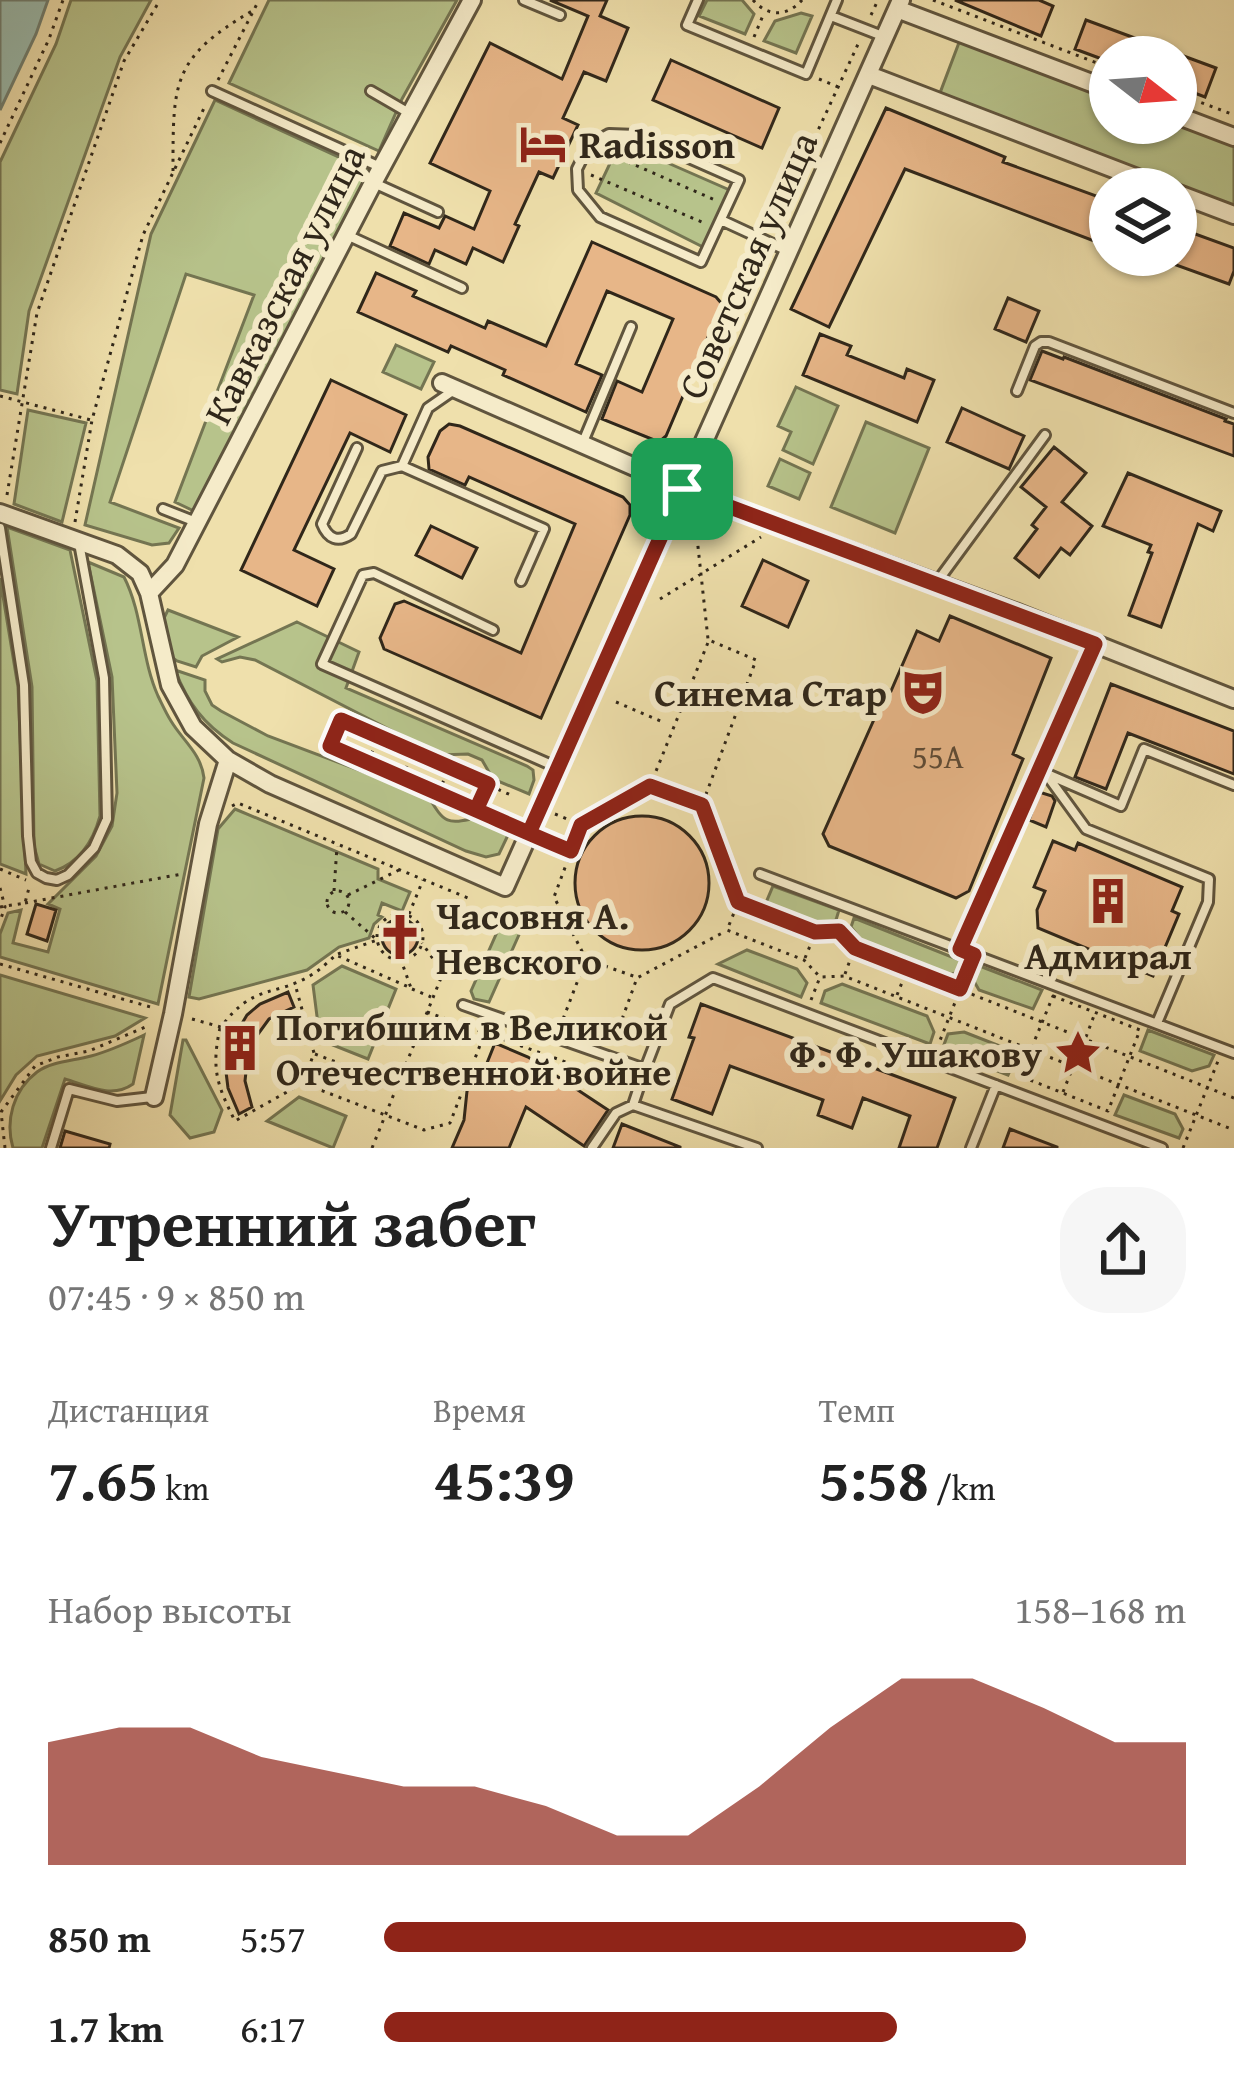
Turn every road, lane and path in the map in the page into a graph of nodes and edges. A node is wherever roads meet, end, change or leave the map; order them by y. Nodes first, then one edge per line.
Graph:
1 (63, 0) edge
2 (160, 0) edge
3 (259, 0) edge
4 (472, 0) edge
5 (524, 0) edge
6 (698, 0) edge
7 (753, 0) edge
8 (802, 0) edge
9 (838, 0) edge
10 (878, 0) edge
11 (933, 0) edge
12 (899, 4) edge
13 (254, 10) junction
14 (765, 11) junction
15 (560, 15) dead end
16 (831, 16) junction
17 (865, 29) junction
18 (885, 37) junction
19 (748, 51) junction
20 (1089, 60) edge
21 (806, 74) junction
22 (869, 74) junction
23 (1089, 81) edge
24 (838, 87) junction
25 (371, 91) dead end
26 (212, 92) junction
27 (1197, 101) edge
28 (410, 113) junction
29 (1234, 115) edge
30 (1197, 123) edge
31 (1234, 137) edge
32 (0, 143) edge
33 (589, 146) junction
34 (1112, 168) edge
35 (577, 170) junction
36 (173, 172) junction
37 (377, 175) junction
38 (1197, 201) edge
39 (728, 206) junction
40 (439, 212) dead end
41 (1234, 215) edge
42 (719, 224) junction
43 (346, 235) junction
44 (766, 242) junction
45 (789, 252) junction
46 (462, 288) dead end
47 (736, 307) dead end
48 (631, 327) dead end
49 (449, 386) joint
50 (1017, 391) dead end
51 (0, 396) edge
52 (22, 402) junction
53 (1234, 412) edge
54 (92, 420) junction
55 (1045, 435) dead end
56 (581, 445) junction
57 (357, 448) dead end
58 (402, 466) junction
59 (682, 489) junction
60 (163, 509) dead end
61 (1, 519) edge
62 (695, 519) dead end
63 (198, 522) junction
64 (761, 537) dead end
65 (79, 541) junction
66 (700, 575) junction
67 (521, 581) dead end
68 (937, 584) junction
69 (148, 593) junction
70 (660, 599) dead end
71 (493, 630) dead end
72 (709, 640) junction
73 (1095, 644) junction
74 (1234, 699) edge
75 (616, 702) dead end
76 (665, 723) dead end
77 (379, 736) junction
78 (413, 752) junction
79 (1046, 753) junction
80 (228, 760) junction
81 (368, 762) junction
82 (449, 767) junction
83 (558, 768) junction
84 (1046, 774) junction
85 (402, 777) junction
86 (488, 784) junction
87 (1234, 785) edge
88 (650, 786) junction
89 (438, 793) junction
90 (513, 796) dead end
91 (702, 805) junction
92 (476, 810) junction
93 (218, 812) dead end
94 (554, 814) dead end
95 (581, 825) junction
96 (529, 833) junction
97 (338, 844) junction
98 (571, 851) junction
99 (399, 870) junction
100 (190, 872) dead end
101 (760, 874) dead end
102 (423, 880) junction
103 (30, 882) dead end
104 (0, 887) edge
105 (334, 892) junction
106 (347, 896) junction
107 (468, 898) dead end
108 (738, 902) junction
109 (25, 903) junction
110 (3, 907) edge
111 (344, 911) junction
112 (408, 915) junction
113 (0, 921) edge
114 (728, 931) junction
115 (815, 932) junction
116 (377, 940) junction
117 (422, 943) junction
118 (855, 948) junction
119 (960, 949) junction
120 (336, 955) junction
121 (974, 955) junction
122 (586, 958) junction
123 (401, 960) junction
124 (804, 960) junction
125 (0, 964) edge
126 (908, 969) junction
127 (844, 976) junction
128 (820, 977) junction
129 (638, 978) junction
130 (295, 982) junction
131 (411, 988) junction
132 (960, 989) junction
133 (897, 997) junction
134 (433, 998) junction
135 (463, 1005) dead end
136 (427, 1012) junction
137 (806, 1013) junction
138 (1095, 1013) junction
139 (173, 1014) junction
140 (950, 1018) junction
141 (1042, 1022) junction
142 (1156, 1024) junction
143 (221, 1027) junction
144 (484, 1033) junction
145 (555, 1037) junction
146 (1085, 1039) junction
147 (1223, 1049) junction
148 (1031, 1050) junction
149 (314, 1053) junction
150 (1234, 1053) edge
151 (608, 1056) junction
152 (1129, 1056) junction
153 (932, 1061) junction
154 (1073, 1066) junction
155 (645, 1069) junction
156 (303, 1083) junction
157 (1118, 1084) junction
158 (996, 1085) junction
159 (397, 1086) junction
160 (1208, 1088) junction
161 (1063, 1094) junction
162 (154, 1097) joint
163 (1234, 1098) edge
164 (633, 1105) junction
165 (0, 1112) edge
166 (386, 1115) junction
167 (1196, 1115) junction
168 (1234, 1130) edge
169 (5, 1148) edge
170 (51, 1148) edge
171 (372, 1148) edge
172 (592, 1148) edge
173 (757, 1148) edge
174 (971, 1148) edge
175 (1162, 1148) edge
176 (1184, 1148) edge

1 - 32 path
2 - 52 path
3 - 13 path
4 - 28 street, Кавказская улица
5 - 15 lane
6 - 19 lane
7 - 14 path
8 - 14 path
9 - 16 lane
10 - 17 path
11 - 20 path
12 - 18 street, Советская улица
12 - 23 street
13 - 26 path
13 - 36 path
14 - 19 path
16 - 17 lane
16 - 21 lane
17 - 18 lane
17 - 24 path
18 - 22 street, Советская улица
19 - 21 lane
21 - 24 path
22 - 34 street
22 - 45 street, Советская улица
24 - 44 path
25 - 28 lane
26 - 36 path
26 - 37 lane
27 - 29 path
28 - 37 street, Кавказская улица
30 - 31 street
33 - 35 lane
33 - 39 path
33 - 39 lane
35 - 42 path
35 - 42 lane
36 - 54 path
37 - 40 lane
37 - 43 street, Кавказская улица
38 - 41 street
39 - 42 lane
42 - 44 lane
43 - 46 lane
43 - 63 street, Кавказская улица
44 - 45 lane
44 - 47 path
45 - 59 street, Советская улица
48 - 56 lane
49 - 56 street
49 - 58 lane
50 - 53 lane
51 - 52 path
52 - 54 path
52 - 61 path
54 - 65 path
55 - 68 lane
56 - 59 street
57 - 58 lane
58 - 67 lane
59 - 68 street
59 - 83 street, Советская улица
60 - 63 lane
61 - 65 street
61 - 65 lane
62 - 66 path
63 - 69 street, Кавказская улица
64 - 66 path
65 - 69 street
66 - 70 path
66 - 72 path
68 - 73 street
69 - 80 street
71 - 83 lane
72 - 88 path
72 - 91 path
73 - 74 street
73 - 79 lane
75 - 76 path
77 - 78 path
77 - 81 path
77 - 81 path
78 - 82 path
78 - 85 path
79 - 84 lane
79 - 119 lane
80 - 96 street, Советская улица
80 - 139 street
81 - 85 path
82 - 86 path
82 - 89 path
83 - 96 street, Советская улица
84 - 87 lane
84 - 142 lane
85 - 89 path
86 - 90 path
86 - 92 path
88 - 91 path
88 - 95 path
89 - 92 path
91 - 108 path
92 - 96 path
93 - 97 path
94 - 95 path
95 - 98 path
96 - 98 path
97 - 99 path
97 - 105 path
98 - 122 path
99 - 102 path
99 - 106 path
100 - 109 path
101 - 119 lane
102 - 107 path
102 - 112 path
103 - 109 path
104 - 110 path
105 - 106 path
105 - 111 path
106 - 111 path
108 - 114 path
108 - 115 path
109 - 110 path
110 - 113 path
111 - 116 path
112 - 116 path
112 - 117 path
114 - 124 path
114 - 129 path
115 - 118 path
115 - 124 path
116 - 120 path
116 - 123 path
117 - 123 path
117 - 134 path
118 - 126 path
118 - 127 path
119 - 121 lane
120 - 130 path
120 - 131 path
121 - 132 path
121 - 142 lane
122 - 129 path
122 - 145 path
123 - 131 path
124 - 128 path
125 - 139 path
126 - 132 path
126 - 133 path
127 - 128 path
127 - 133 path
128 - 137 path
129 - 151 path
130 - 143 path
130 - 149 path
131 - 134 path
132 - 140 path
132 - 141 path
133 - 140 path
134 - 136 path
135 - 145 lane
136 - 144 path
136 - 159 path
137 - 153 lane
137 - 155 lane
138 - 141 path
138 - 146 path
138 - 152 path
139 - 143 path
139 - 162 street
139 - 165 path
140 - 148 path
140 - 153 path
141 - 146 path
141 - 148 path
142 - 147 lane
143 - 156 path
144 - 151 path
144 - 166 path
145 - 151 lane
146 - 152 path
147 - 150 lane
147 - 160 path
148 - 154 path
148 - 161 path
149 - 156 path
149 - 159 path
151 - 155 lane
152 - 157 path
152 - 160 path
153 - 158 lane
154 - 157 path
154 - 161 path
155 - 164 lane
156 - 166 path
157 - 161 path
157 - 167 path
158 - 174 lane
158 - 175 lane
159 - 166 path
160 - 163 path
160 - 167 path
162 - 170 lane
164 - 172 lane
164 - 173 lane
165 - 169 path
166 - 171 path
167 - 168 path
167 - 176 path

